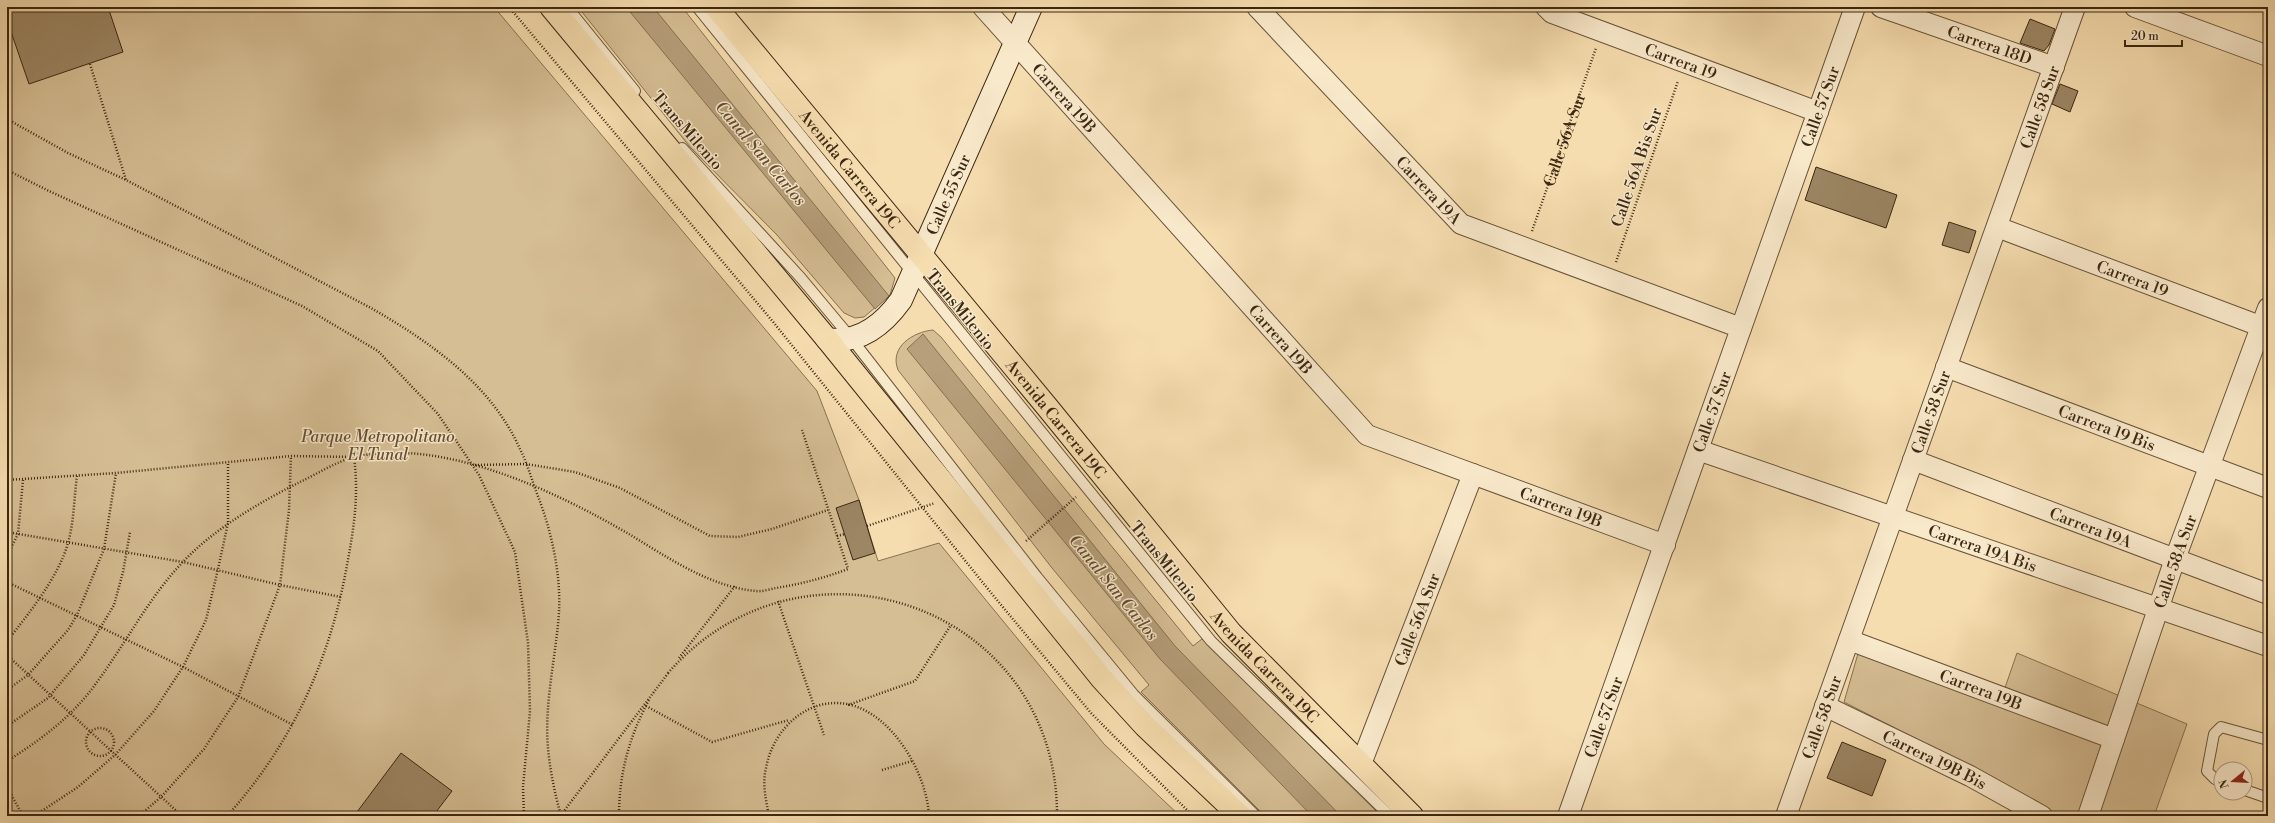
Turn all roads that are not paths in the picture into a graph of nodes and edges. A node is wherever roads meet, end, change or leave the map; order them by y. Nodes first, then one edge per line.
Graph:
1 (551, 7) edge
2 (567, 7) edge
3 (697, 7) edge
4 (716, 7) edge
5 (983, 7) edge
6 (1031, 7) edge
7 (1257, 7) edge
8 (1546, 7) edge
9 (1855, 7) edge
10 (1881, 7) edge
11 (2075, 7) edge
12 (2135, 7) edge
13 (1015, 44) junction
14 (2268, 56) edge
15 (2054, 66) junction
16 (640, 97) dead end
17 (1818, 112) junction
18 (675, 140) dead end
19 (1997, 227) junction
20 (917, 265) junction
21 (2266, 321) edge
22 (1741, 328) junction
23 (851, 338) junction
24 (827, 339) junction
25 (1946, 367) junction
26 (1698, 450) junction
27 (1913, 460) junction
28 (2209, 466) junction
29 (1473, 474) junction
30 (2268, 488) edge
31 (1893, 517) junction
32 (1664, 545) junction
33 (2175, 559) junction
34 (2268, 594) edge
35 (2159, 608) junction
36 (1849, 640) junction
37 (2268, 646) edge
38 (1825, 706) junction
39 (2114, 740) junction
40 (2268, 740) edge
41 (1361, 764) junction
42 (2213, 778) edge
43 (2253, 793) edge
44 (2268, 798) edge
45 (1240, 816) edge
46 (1256, 816) edge
47 (1390, 816) edge
48 (1412, 816) edge
49 (1568, 816) edge
50 (1786, 816) edge
51 (2042, 816) edge
52 (2088, 816) edge

1 - 24 main road
2 - 16 lane, TransMilenio
3 - 20 lane, TransMilenio
4 - 20 main road, Avenida Carrera 19C
5 - 13 street, Carrera 19B
6 - 13 street, Calle 55 Sur
7 - 22 street, Carrera 19A
8 - 17 street, Carrera 19
9 - 17 street, Calle 57 Sur
10 - 15 street, Carrera 18D
11 - 15 street, Calle 58 Sur
12 - 14 street
13 - 20 street, Calle 55 Sur
13 - 29 street, Carrera 19B
15 - 19 street, Calle 58 Sur
17 - 22 street, Calle 57 Sur
18 - 23 lane, TransMilenio
19 - 21 street, Carrera 19
19 - 25 street, Calle 58 Sur
20 - 23 street, Calle 55 Sur
20 - 41 main road, Avenida Carrera 19C
20 - 47 lane, TransMilenio
21 - 28 street, Calle 58A Sur
22 - 26 street, Calle 57 Sur
23 - 24 street, Calle 55 Sur
23 - 46 lane, TransMilenio
24 - 45 main road
25 - 27 street, Calle 58 Sur
25 - 28 street, Carrera 19 Bis
26 - 31 street, Carrera 19A Bis
26 - 32 street, Calle 57 Sur
27 - 31 street, Calle 58 Sur
27 - 33 street, Carrera 19A
28 - 30 street, Carrera 19 Bis
28 - 33 street, Calle 58A Sur
29 - 32 street, Carrera 19B
29 - 41 street, Calle 56A Sur
31 - 35 street, Carrera 19A Bis
31 - 36 street, Calle 58 Sur
32 - 49 street, Calle 57 Sur
33 - 34 street, Carrera 19A
33 - 35 street, Calle 58A Sur
35 - 37 street, Carrera 19A Bis
35 - 39 street, Calle 58A Sur
36 - 38 street, Calle 58 Sur
36 - 39 street, Carrera 19B
38 - 50 street, Calle 58 Sur
38 - 51 street, Carrera 19B Bis
39 - 52 street, Calle 58A Sur
40 - 42 lane
41 - 48 main road, Avenida Carrera 19C
43 - 44 lane

